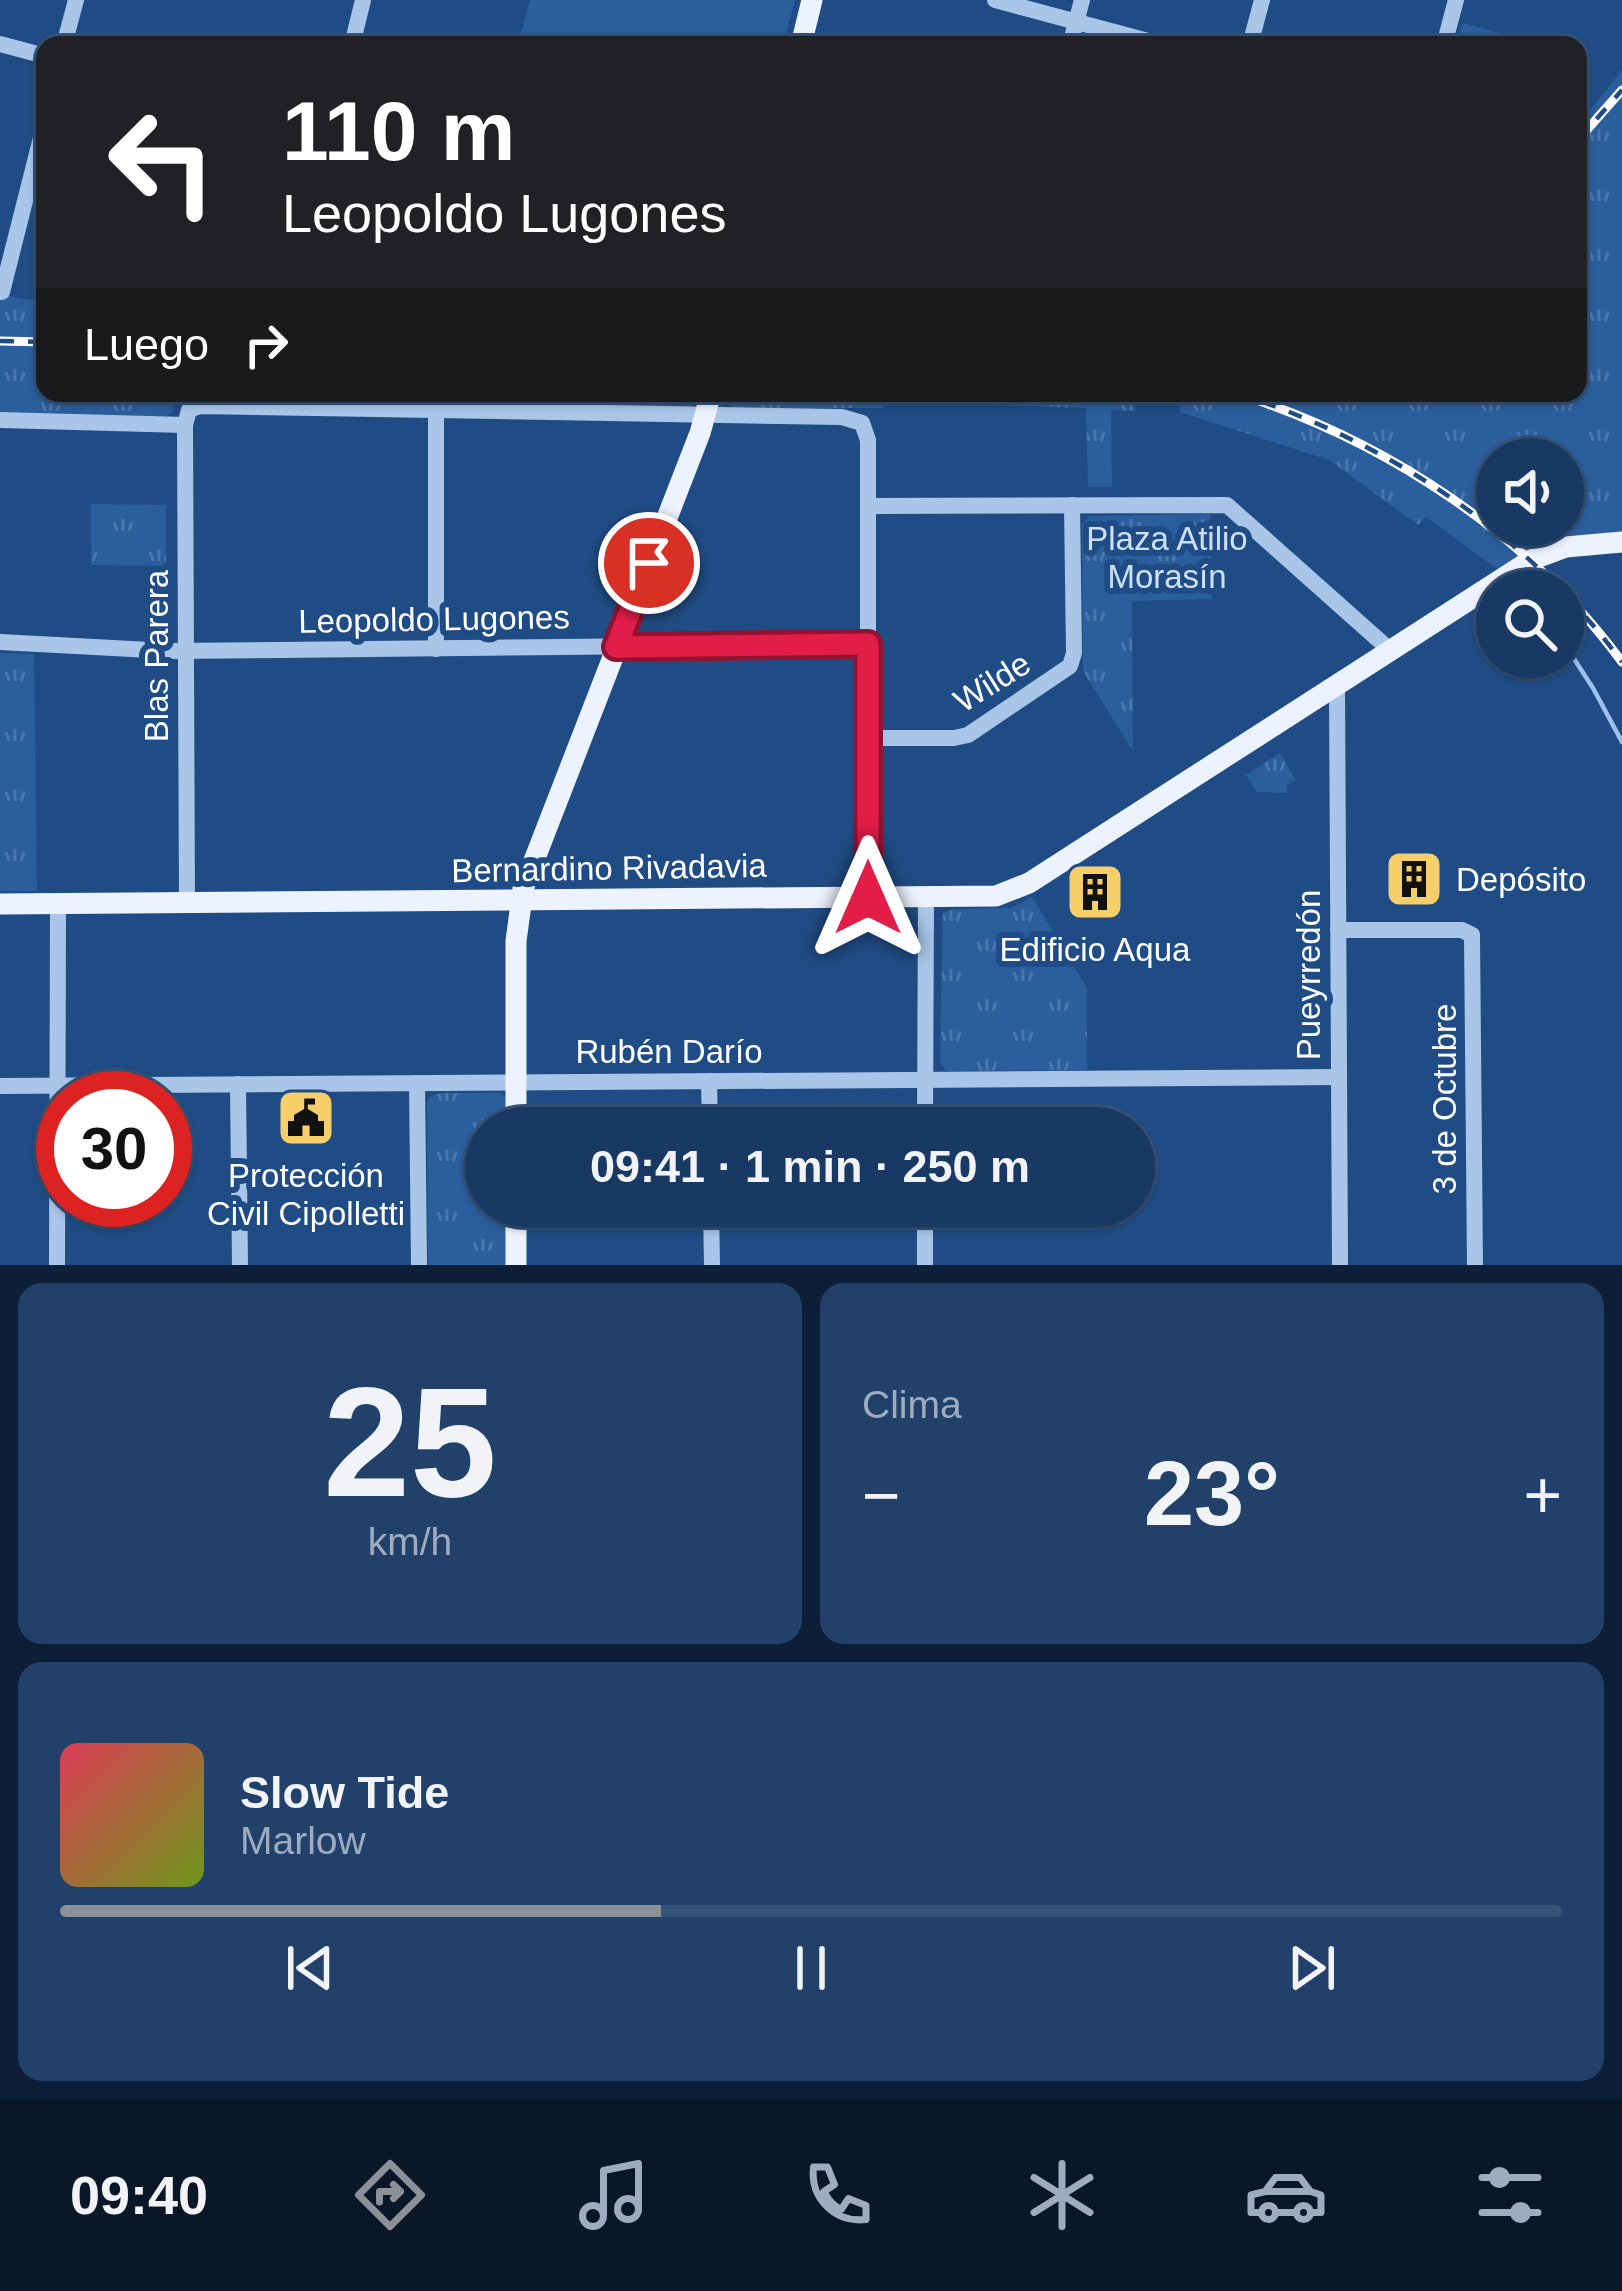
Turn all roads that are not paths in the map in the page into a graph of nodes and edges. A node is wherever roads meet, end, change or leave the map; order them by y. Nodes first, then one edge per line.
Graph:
1 (76, 0) edge
2 (363, 0) edge
3 (812, 0) edge
4 (994, 0) edge
5 (1082, 0) edge
6 (1262, 0) edge
7 (1456, 0) edge
8 (1076, 22) junction
9 (66, 36) edge
10 (354, 36) edge
11 (803, 36) edge
12 (1072, 36) edge
13 (1129, 36) edge
14 (1252, 36) edge
15 (1446, 36) edge
16 (0, 44) edge
17 (36, 54) edge
18 (36, 158) edge
19 (2, 292) edge
20 (709, 404) edge
21 (436, 410) junction
22 (187, 417) junction
23 (0, 420) edge
24 (1072, 505) junction
25 (868, 506) junction
26 (1622, 542) edge
27 (0, 642) edge
28 (868, 644) junction
29 (616, 647) junction
30 (436, 649) junction
31 (186, 651) junction
32 (1391, 651) junction
33 (1337, 686) junction
34 (868, 737) junction
35 (868, 898) junction
36 (926, 898) junction
37 (520, 902) junction
38 (187, 903) junction
39 (0, 904) edge
40 (58, 904) junction
41 (1338, 930) junction
42 (58, 1071) edge
43 (1339, 1077) junction
44 (925, 1080) junction
45 (709, 1081) junction
46 (516, 1082) junction
47 (417, 1083) junction
48 (238, 1084) junction
49 (192, 1085) edge
50 (0, 1086) edge
51 (36, 1086) edge
52 (516, 1107) edge
53 (710, 1107) edge
54 (925, 1107) edge
55 (57, 1227) edge
56 (516, 1227) edge
57 (711, 1227) edge
58 (925, 1227) edge
59 (57, 1265) edge
60 (240, 1265) edge
61 (419, 1265) edge
62 (516, 1265) edge
63 (712, 1265) edge
64 (925, 1265) edge
65 (1340, 1265) edge
66 (1475, 1265) edge

1 - 9 street
2 - 10 street
3 - 11 main road
4 - 8 street
5 - 8 street
6 - 14 street
7 - 15 street
8 - 12 street
8 - 13 street
16 - 17 street
18 - 19 street
20 - 21 street
20 - 25 street
20 - 29 main road
21 - 22 street
21 - 30 street
22 - 23 street
22 - 31 street, Blas Parera
24 - 25 street
24 - 32 street
24 - 34 street, Wilde
25 - 28 street
26 - 32 main road, Bernardino Rivadavia
27 - 31 street, Leopoldo Lugones
28 - 29 street, Leopoldo Lugones
28 - 34 street
29 - 30 street, Leopoldo Lugones
29 - 37 main road
30 - 31 street, Leopoldo Lugones
31 - 38 street, Blas Parera
32 - 33 main road, Bernardino Rivadavia
33 - 36 main road, Bernardino Rivadavia
33 - 41 street, Pueyrredón
34 - 35 street
35 - 36 main road, Bernardino Rivadavia
35 - 37 main road, Bernardino Rivadavia
36 - 44 street
37 - 38 main road, Bernardino Rivadavia
37 - 46 main road
38 - 40 main road, Bernardino Rivadavia
39 - 40 main road, Bernardino Rivadavia
40 - 42 street
41 - 43 street, Pueyrredón
41 - 66 street, 3 de Octubre
43 - 44 street, Rubén Darío
43 - 65 street, Pueyrredón
44 - 45 street, Rubén Darío
44 - 54 street
45 - 46 street, Rubén Darío
45 - 53 street
46 - 47 street, Rubén Darío
46 - 52 main road
47 - 48 street, Rubén Darío
47 - 61 street
48 - 49 street, Rubén Darío
48 - 60 street
50 - 51 street, Rubén Darío
55 - 59 street
56 - 62 main road
57 - 63 street
58 - 64 street

